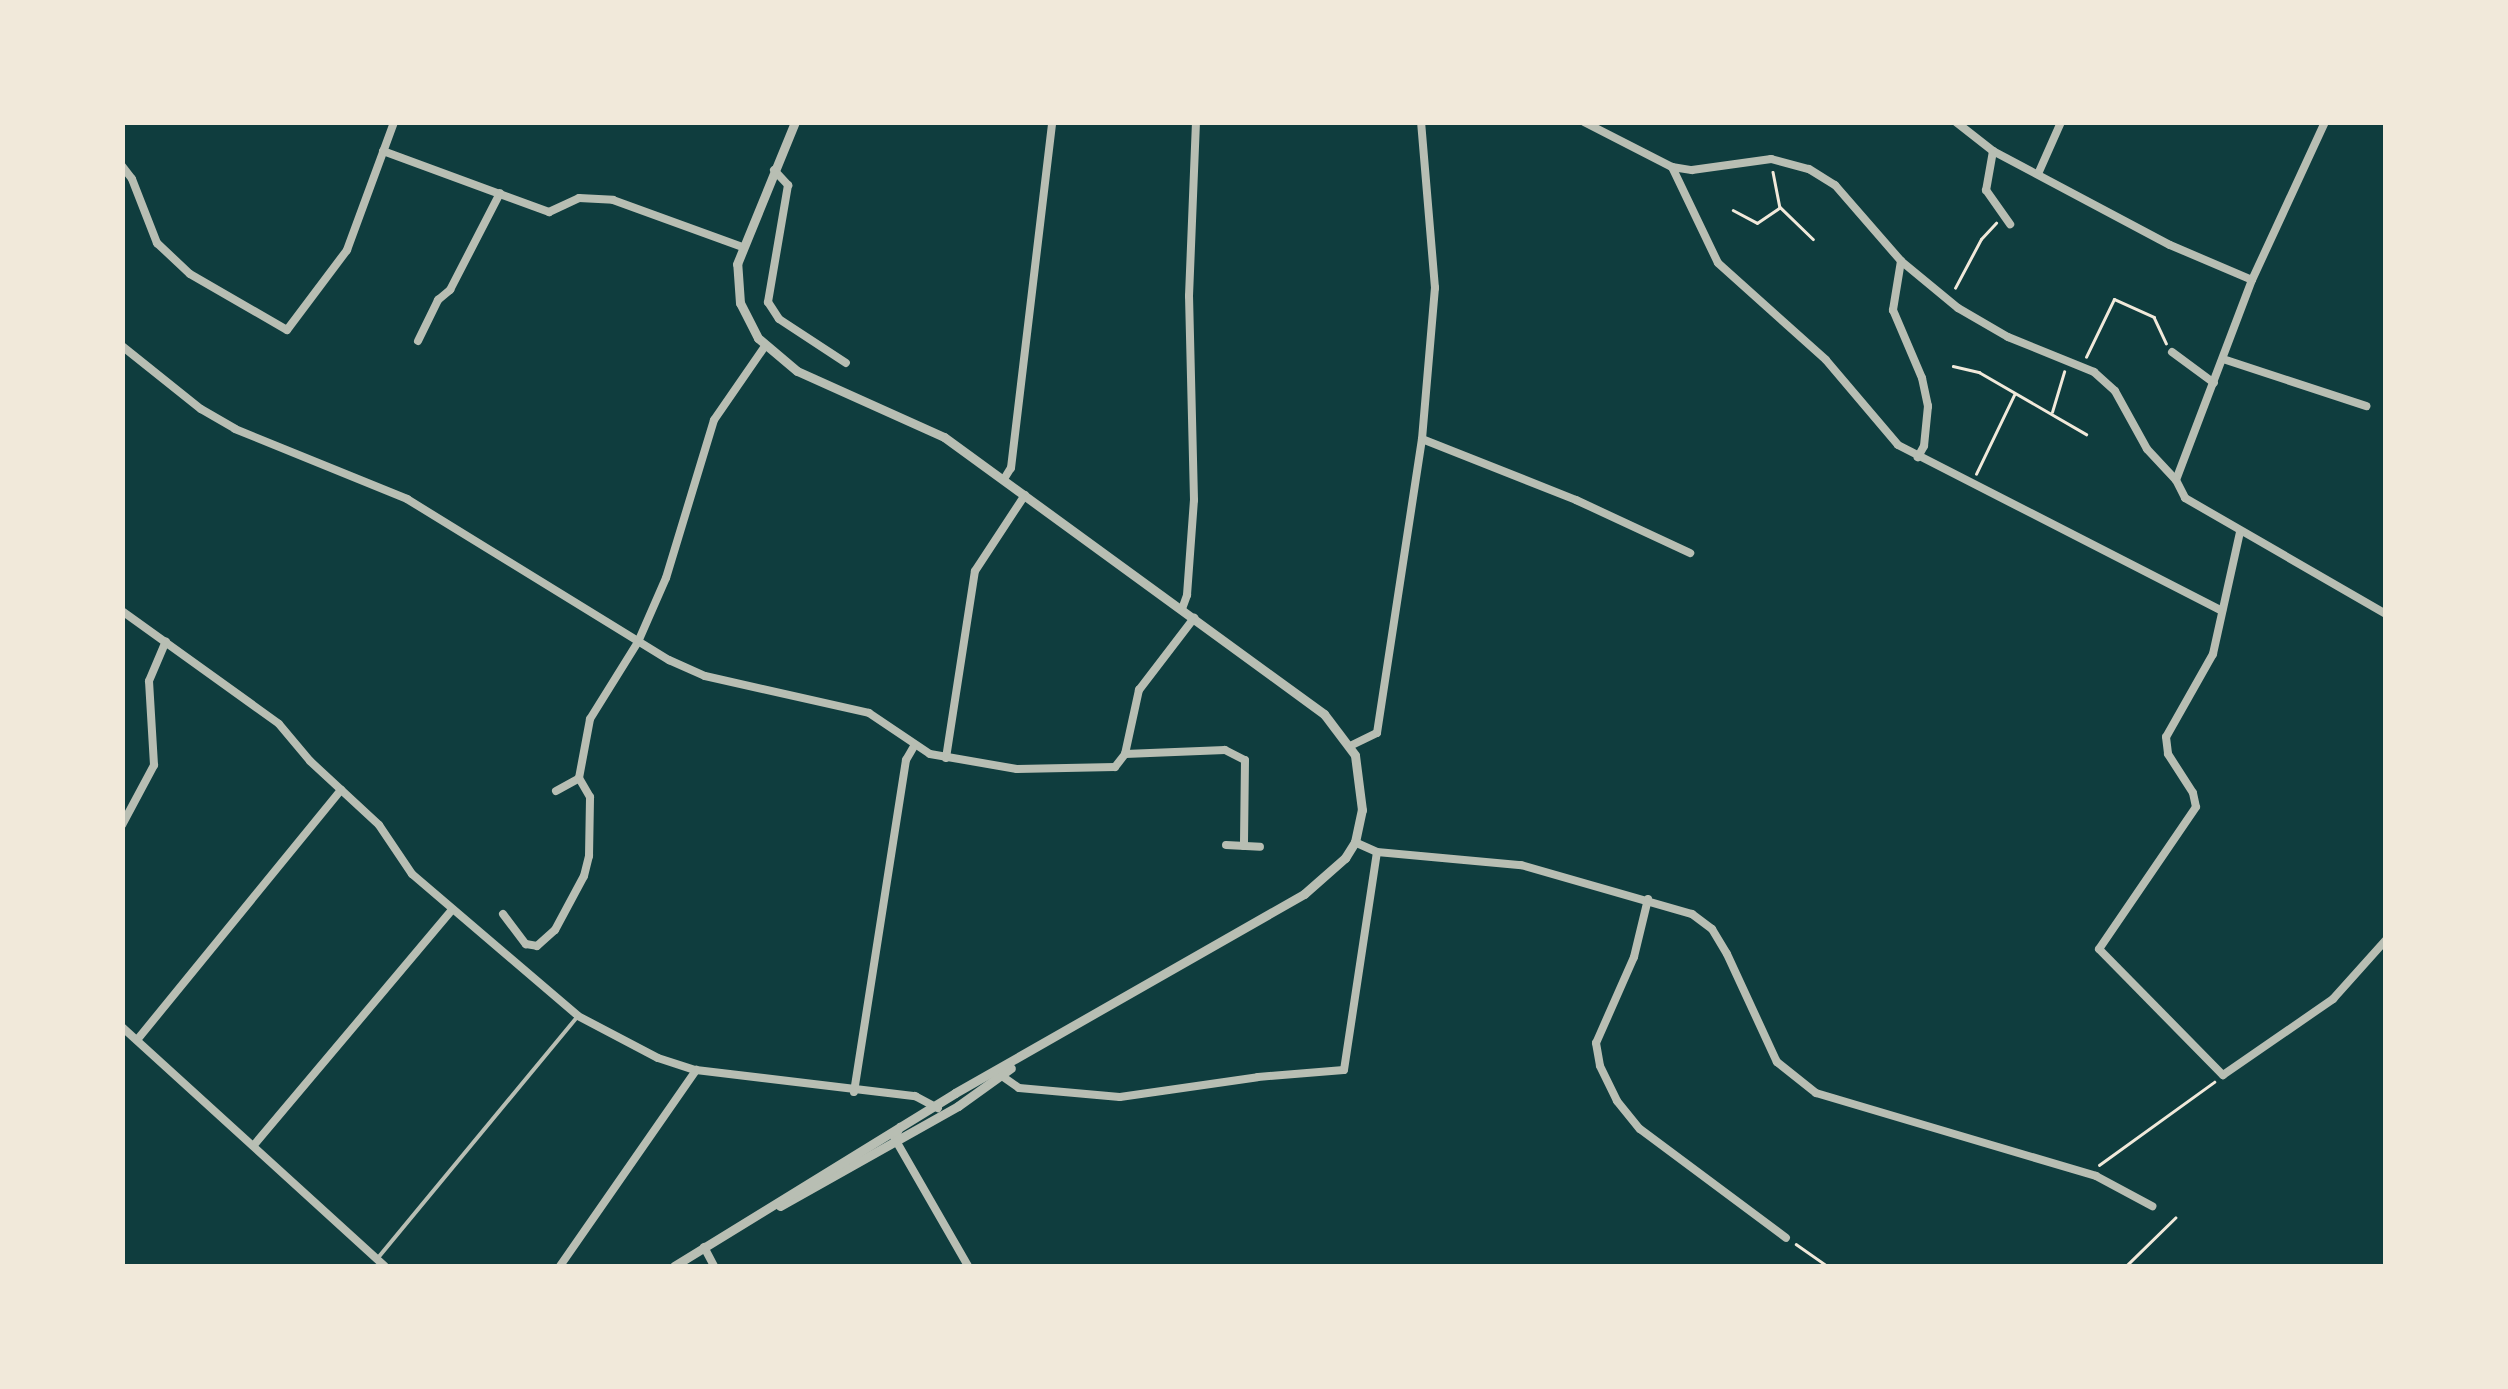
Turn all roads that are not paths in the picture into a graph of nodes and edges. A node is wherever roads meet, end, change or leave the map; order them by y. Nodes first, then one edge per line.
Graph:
1 (394, 122) edge
2 (795, 122) edge
3 (1052, 122) edge
4 (1196, 122) edge
5 (1421, 122) edge
6 (1584, 122) edge
7 (1956, 122) edge
8 (2061, 122) edge
9 (2325, 122) edge
10 (383, 151) junction
11 (1993, 151) junction
12 (122, 166) edge
13 (1672, 167) junction
14 (774, 170) junction
15 (2038, 174) junction
16 (500, 194) junction
17 (2010, 224) dead end
18 (742, 247) junction
19 (1901, 261) junction
20 (2252, 280) junction
21 (418, 341) dead end
22 (122, 346) edge
23 (765, 346) junction
24 (2172, 352) road end
25 (2223, 359) junction
26 (846, 364) dead end
27 (2214, 383) junction
28 (2366, 406) dead end
29 (1422, 439) junction
30 (1918, 457) junction
31 (1004, 479) junction
32 (2176, 480) junction
33 (1025, 495) junction
34 (2240, 532) junction
35 (1690, 553) dead end
36 (1182, 609) junction
37 (2222, 611) junction
38 (122, 612) edge
39 (2386, 614) edge
40 (1194, 618) junction
41 (166, 641) junction
42 (638, 642) junction
43 (914, 746) junction
44 (1350, 746) junction
45 (1125, 754) junction
46 (946, 758) junction
47 (579, 778) junction
48 (341, 790) junction
49 (556, 791) dead end
50 (122, 825) edge
51 (1355, 842) junction
52 (1226, 844) dead end
53 (1244, 846) junction
54 (1260, 847) dead end
55 (1377, 852) junction
56 (1648, 899) junction
57 (452, 910) junction
58 (503, 914) dead end
59 (516, 932) junction
60 (2386, 940) edge
61 (502, 952) junction
62 (578, 1016) junction
63 (122, 1026) edge
64 (137, 1040) junction
65 (696, 1070) junction
66 (998, 1073) junction
67 (854, 1092) junction
68 (935, 1105) junction
69 (944, 1115) junction
70 (902, 1125) junction
71 (897, 1142) junction
72 (254, 1146) junction
73 (2152, 1206) dead end
74 (742, 1224) junction
75 (1786, 1238) road end
76 (704, 1247) junction
77 (377, 1259) junction
78 (385, 1266) edge
79 (560, 1266) edge
80 (674, 1266) edge
81 (714, 1266) edge
82 (968, 1266) edge

1 - 10 street
2 - 14 street
3 - 31 street
4 - 36 street
5 - 29 street
6 - 13 street
7 - 11 street
8 - 15 street
9 - 20 street
10 - 12 street
10 - 16 street
11 - 15 street
11 - 17 street
13 - 19 street
13 - 30 street
14 - 18 street
14 - 26 street
15 - 20 street
16 - 18 street
16 - 21 street
18 - 23 street
19 - 30 street
19 - 32 street
20 - 25 street
22 - 42 street
23 - 31 street
23 - 42 street
24 - 27 street
25 - 27 street
25 - 28 street
27 - 32 street
29 - 35 street
29 - 44 street
30 - 37 street
31 - 33 street
32 - 34 street
33 - 36 street
33 - 46 street
34 - 37 street
34 - 39 street
36 - 40 street
37 - 60 street
38 - 41 street
40 - 44 street
40 - 45 street
41 - 48 street
41 - 50 street
42 - 43 street
42 - 47 street
43 - 46 street
43 - 67 street
44 - 51 street
45 - 46 street
45 - 53 street
47 - 49 street
47 - 59 street
48 - 57 street
48 - 64 street
51 - 55 street
51 - 66 street
52 - 53 street
53 - 54 street
55 - 56 street
55 - 66 street
56 - 73 street
56 - 75 street
57 - 61 street
57 - 72 street
58 - 59 street
59 - 61 street
61 - 62 street
62 - 65 street
62 - 77 lane
63 - 64 street
64 - 72 street
65 - 67 street
65 - 79 street
66 - 68 street
66 - 69 street
67 - 68 street
68 - 69 street
68 - 70 street
69 - 71 street
70 - 71 street
70 - 74 street
71 - 74 street
71 - 82 street
72 - 77 street
74 - 76 street
76 - 80 street
76 - 81 street
77 - 78 street

